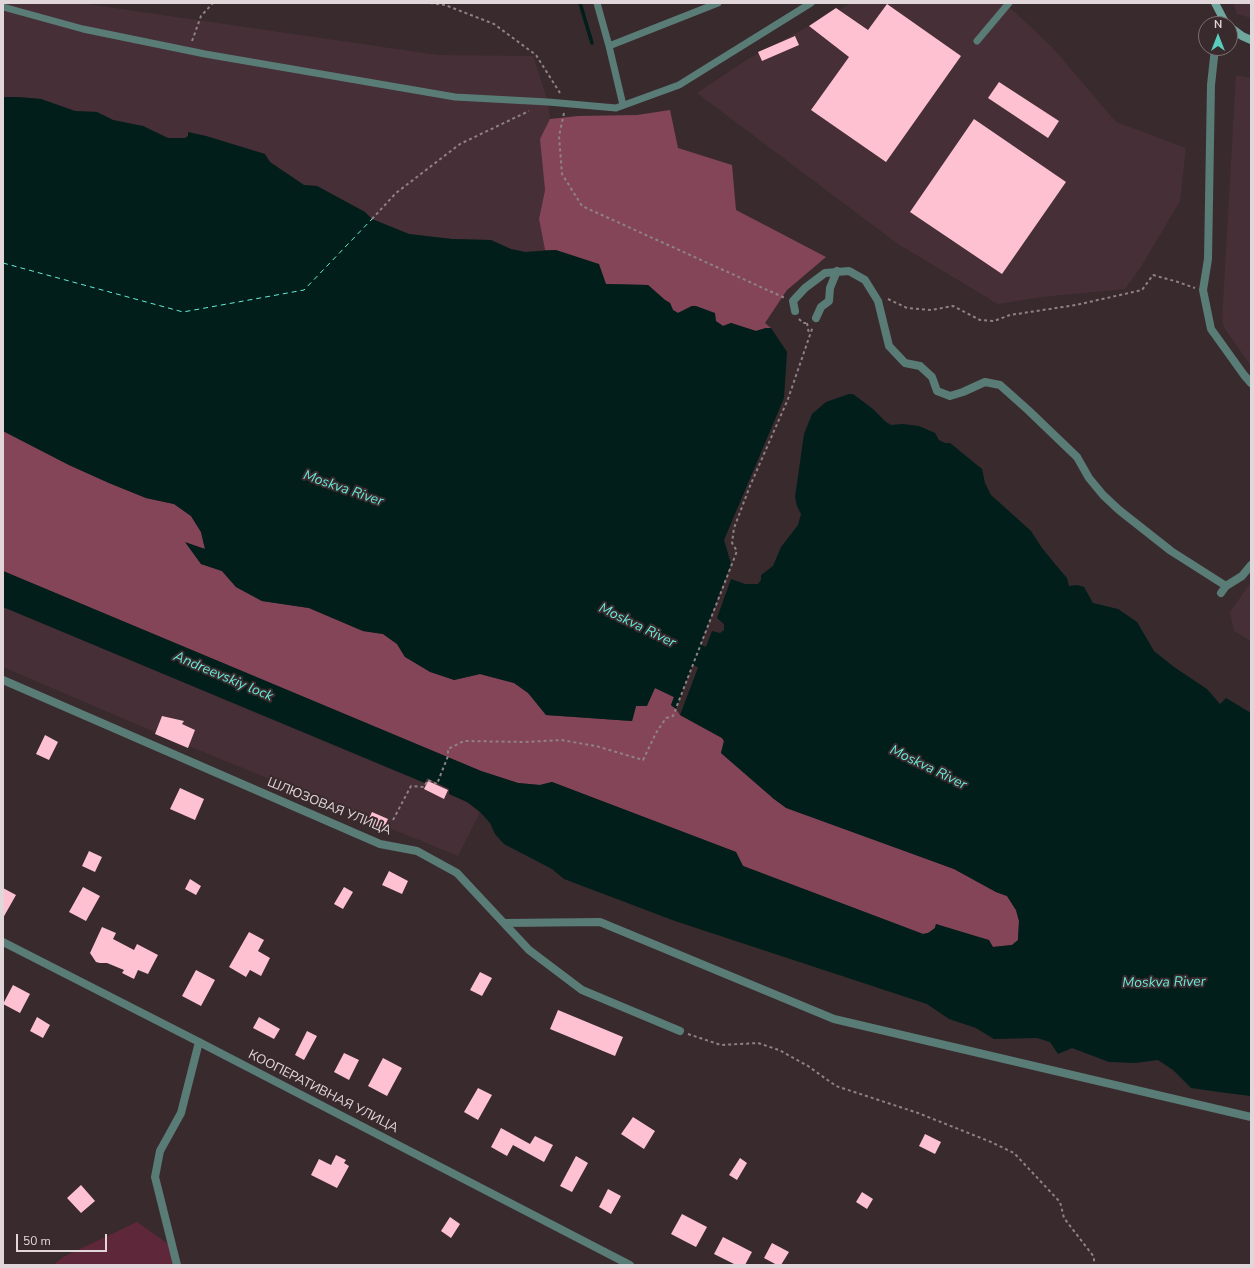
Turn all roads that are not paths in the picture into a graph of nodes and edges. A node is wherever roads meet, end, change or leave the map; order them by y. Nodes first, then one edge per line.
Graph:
1 (597, 3) edge
2 (718, 3) edge
3 (811, 3) edge
4 (1009, 3) edge
5 (1215, 3) edge
6 (3, 7) edge
7 (1222, 16) edge
8 (1238, 33) edge
9 (1251, 40) edge
10 (977, 41) dead end
11 (609, 46) junction
12 (1214, 56) edge
13 (623, 105) junction
14 (837, 271) junction
15 (795, 311) road end
16 (816, 318) road end
17 (1251, 383) edge
18 (1251, 565) edge
19 (4, 681) edge
20 (504, 923) junction
21 (3, 942) edge
22 (680, 1031) road end
23 (199, 1042) junction
24 (1251, 1117) edge
25 (177, 1265) edge
26 (630, 1265) edge

1 - 11 lane
2 - 11 lane
3 - 13 lane
4 - 10 lane
5 - 7 main road
6 - 13 lane
8 - 9 main road
11 - 13 lane
12 - 17 street
14 - 15 street
14 - 16 street
14 - 18 street
19 - 20 street, ШЛЮЗОВАЯ УЛИЦА
20 - 22 street, ШЛЮЗОВАЯ УЛИЦА
20 - 24 street
21 - 23 street, КООПЕРАТИВНАЯ УЛИЦА
23 - 25 street
23 - 26 street, КООПЕРАТИВНАЯ УЛИЦА

